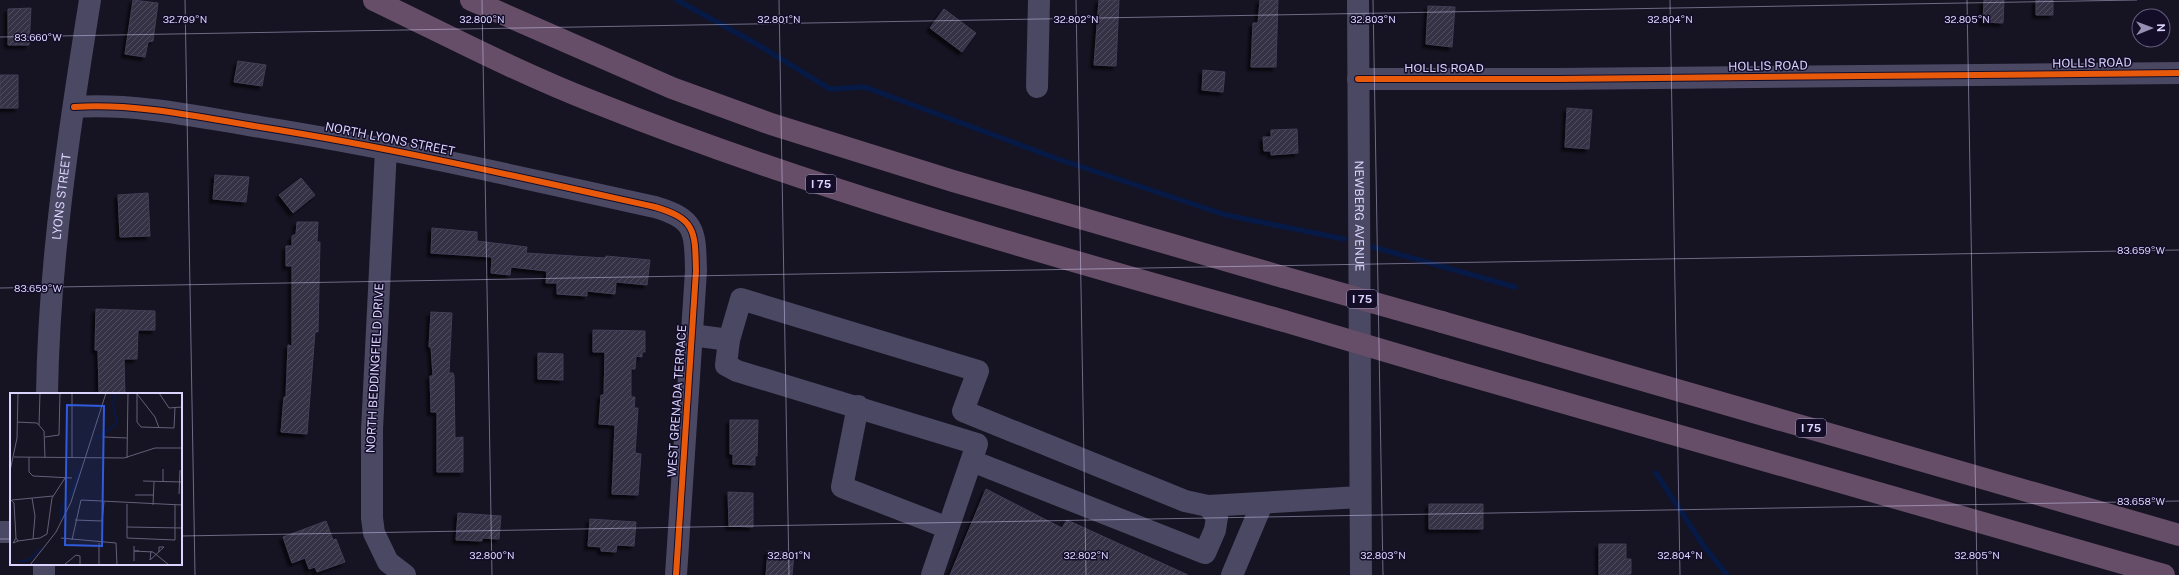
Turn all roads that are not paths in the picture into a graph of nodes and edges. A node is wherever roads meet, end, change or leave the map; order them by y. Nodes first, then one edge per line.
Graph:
1 (90, 0) edge
2 (374, 0) edge
3 (471, 0) edge
4 (1039, 0) edge
5 (1358, 0) edge
6 (2179, 73) edge
7 (1358, 79) junction
8 (1037, 87) dead end
9 (74, 107) junction
10 (386, 149) junction
11 (692, 229) joint
12 (692, 335) junction
13 (729, 340) junction
14 (47, 393) edge
15 (858, 406) junction
16 (986, 422) junction
17 (974, 452) junction
18 (1360, 497) junction
19 (1262, 504) junction
20 (1208, 506) junction
21 (948, 528) junction
22 (2179, 535) edge
23 (405, 575) edge
24 (676, 575) edge
25 (932, 575) edge
26 (1232, 575) edge
27 (1360, 575) edge
28 (2164, 575) edge

1 - 9 street, LYONS STREET
2 - 28 highway, I 75, bridge
3 - 22 highway, I 75, bridge
4 - 8 street
5 - 7 street, NEWBERG AVENUE
6 - 7 street, HOLLIS ROAD
7 - 18 street, NEWBERG AVENUE
9 - 10 street, NORTH LYONS STREET
9 - 14 street, LYONS STREET
10 - 11 street, NORTH LYONS STREET
10 - 23 street, NORTH BEDDINGFIELD DRIVE
11 - 12 street, WEST GRENADA TERRACE
12 - 13 street
12 - 24 street, WEST GRENADA TERRACE
13 - 15 street
13 - 16 street
15 - 17 street
15 - 21 street
16 - 17 street
16 - 20 street
17 - 20 street
17 - 21 street
18 - 19 street
18 - 27 street, NEWBERG AVENUE
19 - 20 street
19 - 26 street
21 - 25 street

